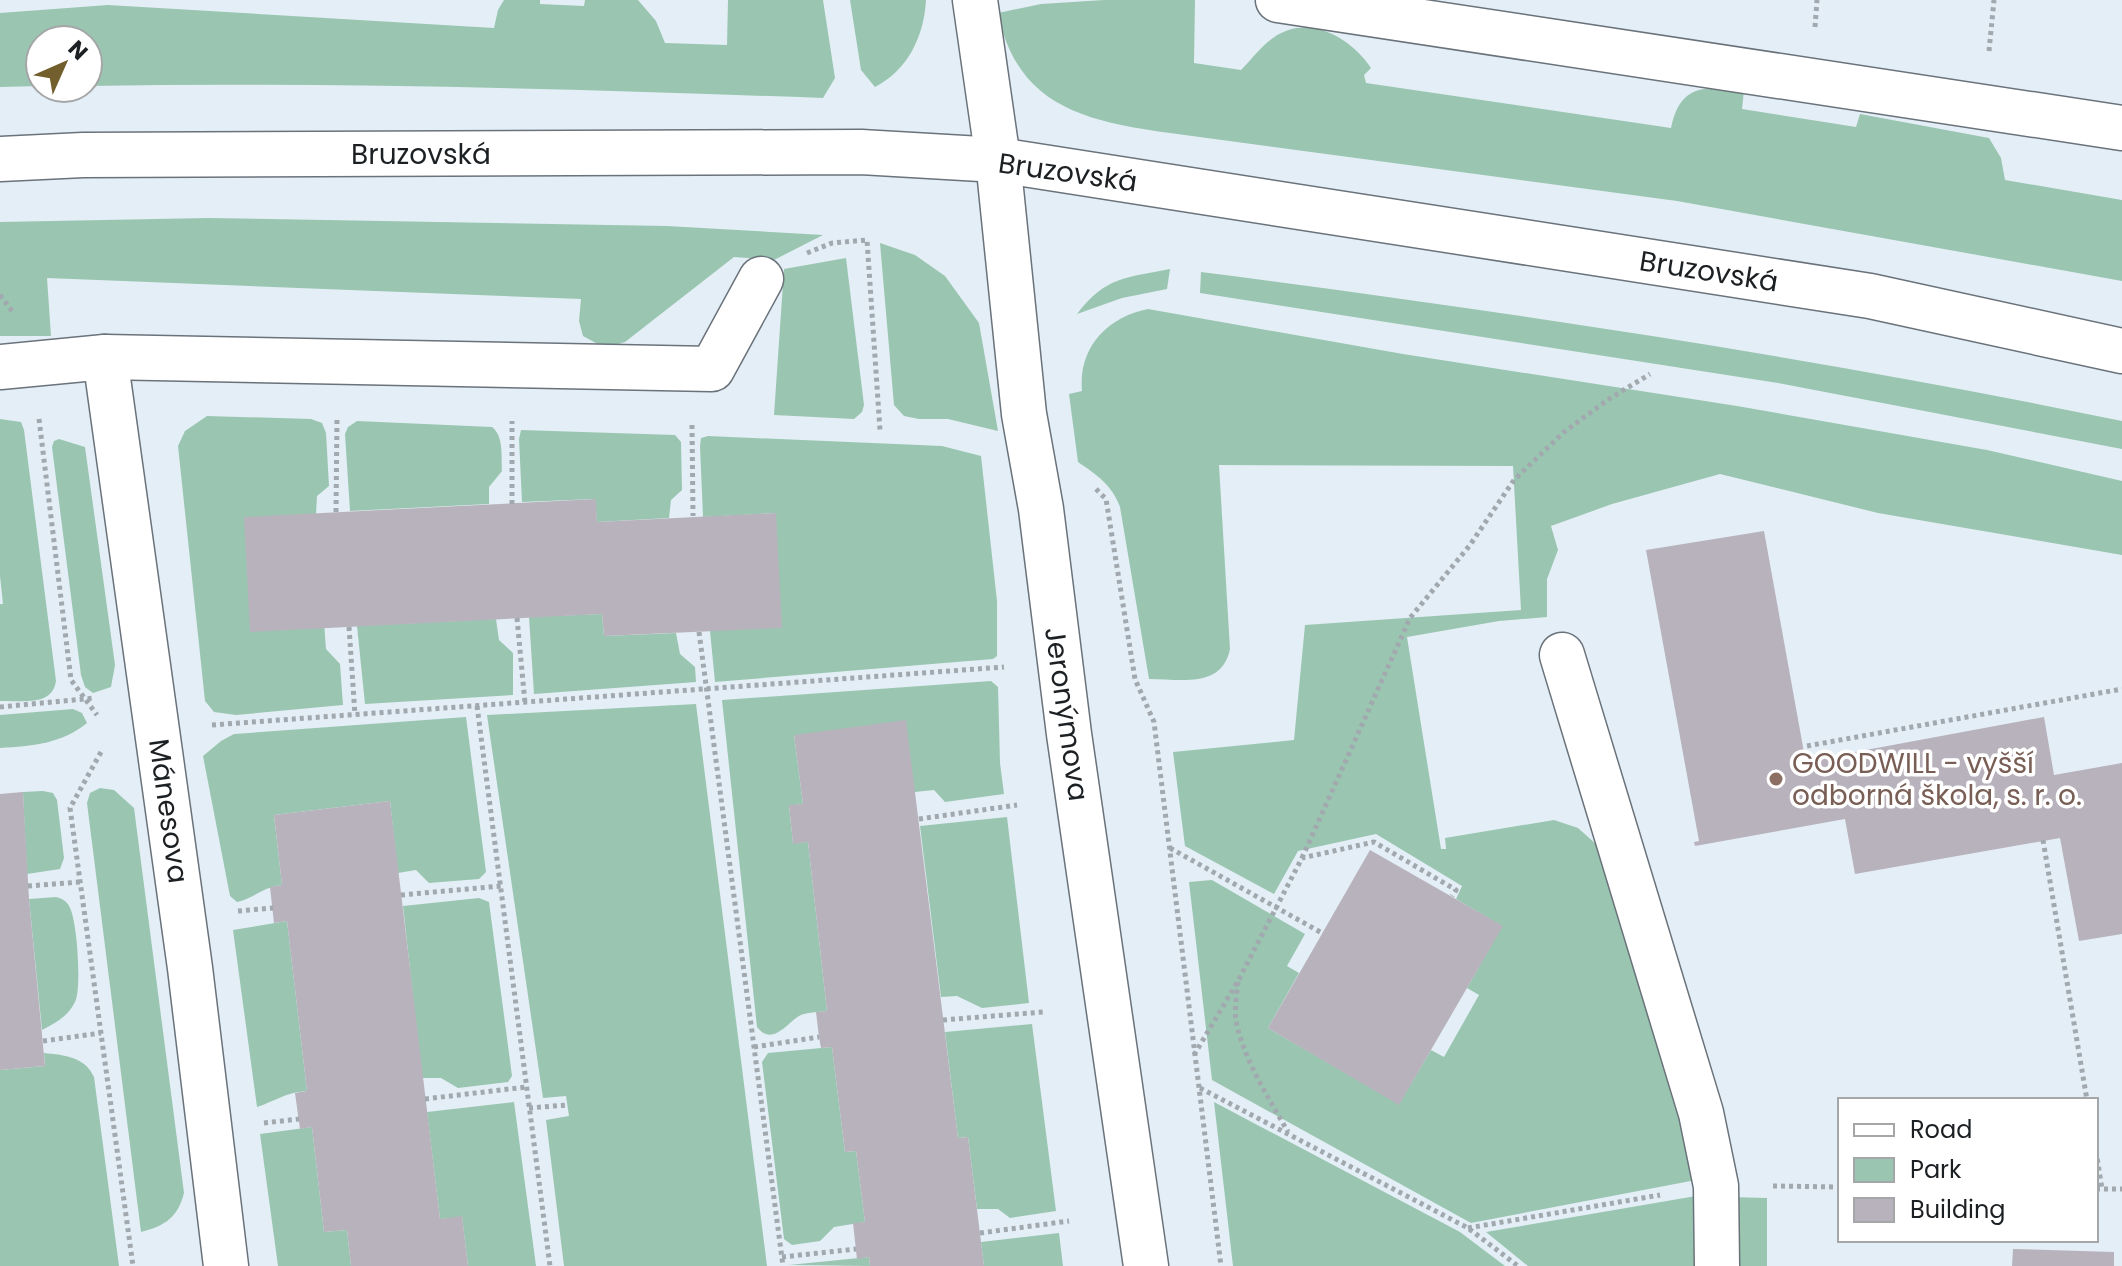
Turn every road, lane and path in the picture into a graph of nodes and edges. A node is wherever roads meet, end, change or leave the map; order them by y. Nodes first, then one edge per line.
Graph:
1 (975, 0) edge
2 (1278, 0) edge
3 (1817, 0) edge
4 (1994, 0) edge
5 (1815, 31) dead end
6 (1988, 58) dead end
7 (2122, 128) edge
8 (0, 159) edge
9 (998, 160) junction
10 (867, 240) dead end
11 (761, 279) dead end
12 (2122, 351) edge
13 (105, 357) junction
14 (0, 367) edge
15 (1650, 374) dead end
16 (337, 408) dead end
17 (38, 414) dead end
18 (512, 415) dead end
19 (692, 423) dead end
20 (880, 430) dead end
21 (1090, 484) dead end
22 (512, 504) dead end
23 (336, 512) dead end
24 (693, 516) dead end
25 (517, 618) dead end
26 (349, 627) dead end
27 (699, 632) dead end
28 (1562, 655) dead end
29 (1010, 667) dead end
30 (705, 689) junction
31 (2122, 689) edge
32 (152, 692) junction
33 (84, 699) junction
34 (525, 703) junction
35 (477, 706) junction
36 (0, 707) edge
37 (355, 715) junction
38 (99, 717) dead end
39 (100, 743) dead end
40 (1807, 746) dead end
41 (1017, 805) dead end
42 (919, 819) dead end
43 (2043, 840) dead end
44 (1170, 848) junction
45 (1302, 858) junction
46 (80, 882) junction
47 (28, 886) dead end
48 (501, 886) junction
49 (401, 895) dead end
50 (1452, 896) dead end
51 (273, 908) dead end
52 (1276, 908) junction
53 (232, 911) dead end
54 (1322, 933) dead end
55 (1238, 981) junction
56 (1043, 1012) dead end
57 (943, 1020) dead end
58 (101, 1033) junction
59 (819, 1037) dead end
60 (43, 1041) dead end
61 (754, 1047) junction
62 (1194, 1056) junction
63 (526, 1087) junction
64 (1199, 1087) junction
65 (2087, 1098) edge
66 (425, 1099) dead end
67 (567, 1105) dead end
68 (529, 1108) junction
69 (299, 1119) dead end
70 (260, 1123) dead end
71 (1289, 1133) junction
72 (1716, 1186) junction
73 (1838, 1187) edge
74 (2099, 1189) edge
75 (2122, 1189) edge
76 (1069, 1221) dead end
77 (1468, 1228) junction
78 (980, 1233) dead end
79 (856, 1249) dead end
80 (782, 1257) junction
81 (133, 1266) edge
82 (226, 1266) edge
83 (550, 1266) edge
84 (783, 1266) edge
85 (1146, 1266) edge
86 (1221, 1266) edge
87 (1518, 1266) edge
88 (1717, 1266) edge

1 - 9 street, Jeronýmova
2 - 7 street
3 - 5 path
4 - 6 path
8 - 9 street, Bruzovská
9 - 12 street, Bruzovská
9 - 85 street, Jeronýmova
10 - 20 path
11 - 13 street
13 - 14 street
13 - 32 street, Mánesova
15 - 45 path
16 - 23 path
17 - 33 path
18 - 22 path
19 - 24 path
21 - 44 path
25 - 34 path
26 - 37 path
27 - 30 path
28 - 72 street
29 - 30 path
30 - 34 path
30 - 61 path
31 - 40 path
32 - 33 path
32 - 37 path
32 - 82 street, Mánesova
33 - 36 path
33 - 38 path
34 - 35 path
35 - 37 path
35 - 48 path
39 - 46 path
41 - 42 path
43 - 65 path
44 - 52 path
44 - 62 path
45 - 50 path
45 - 52 path
46 - 47 path
46 - 58 path
48 - 49 path
48 - 63 path
51 - 53 path
52 - 54 path
52 - 55 path
55 - 62 path
55 - 71 path
56 - 57 path
58 - 60 path
58 - 81 path
59 - 61 path
61 - 80 path
62 - 64 path
63 - 66 path
63 - 68 path
64 - 71 path
64 - 86 path
67 - 68 path
68 - 83 path
69 - 70 path
71 - 77 path
72 - 73 path
72 - 77 path
72 - 88 street
74 - 75 path
76 - 78 path
77 - 87 path
79 - 80 path
80 - 84 path

